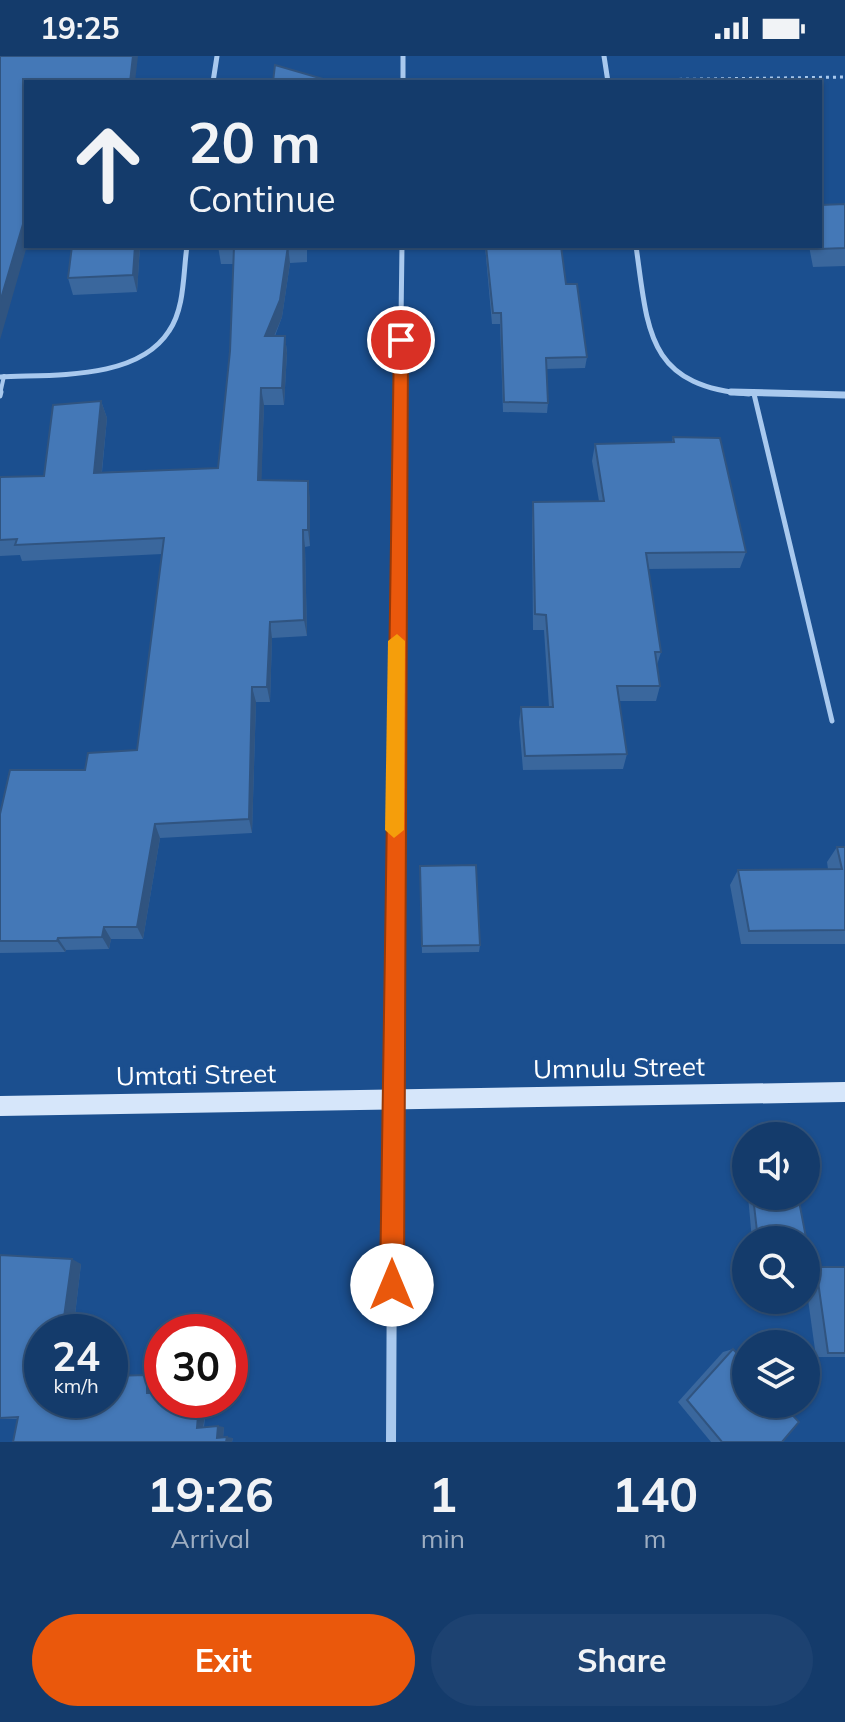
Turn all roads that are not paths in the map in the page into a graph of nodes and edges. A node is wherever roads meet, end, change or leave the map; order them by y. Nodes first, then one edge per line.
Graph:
1 (217, 56) edge
2 (403, 56) edge
3 (604, 56) edge
4 (213, 80) edge
5 (403, 80) edge
6 (608, 80) edge
7 (187, 248) edge
8 (402, 248) edge
9 (636, 248) edge
10 (2, 376) edge
11 (754, 394) junction
12 (845, 395) edge
13 (0, 396) edge
14 (832, 721) dead end
15 (845, 1092) edge
16 (393, 1097) junction
17 (0, 1106) edge
18 (391, 1442) edge

1 - 4 street
2 - 5 street
3 - 6 street
7 - 10 street
8 - 16 street
9 - 11 street
10 - 13 lane
11 - 12 street
11 - 14 lane
15 - 16 street, Umnulu Street
16 - 17 street, Umtati Street
16 - 18 street

